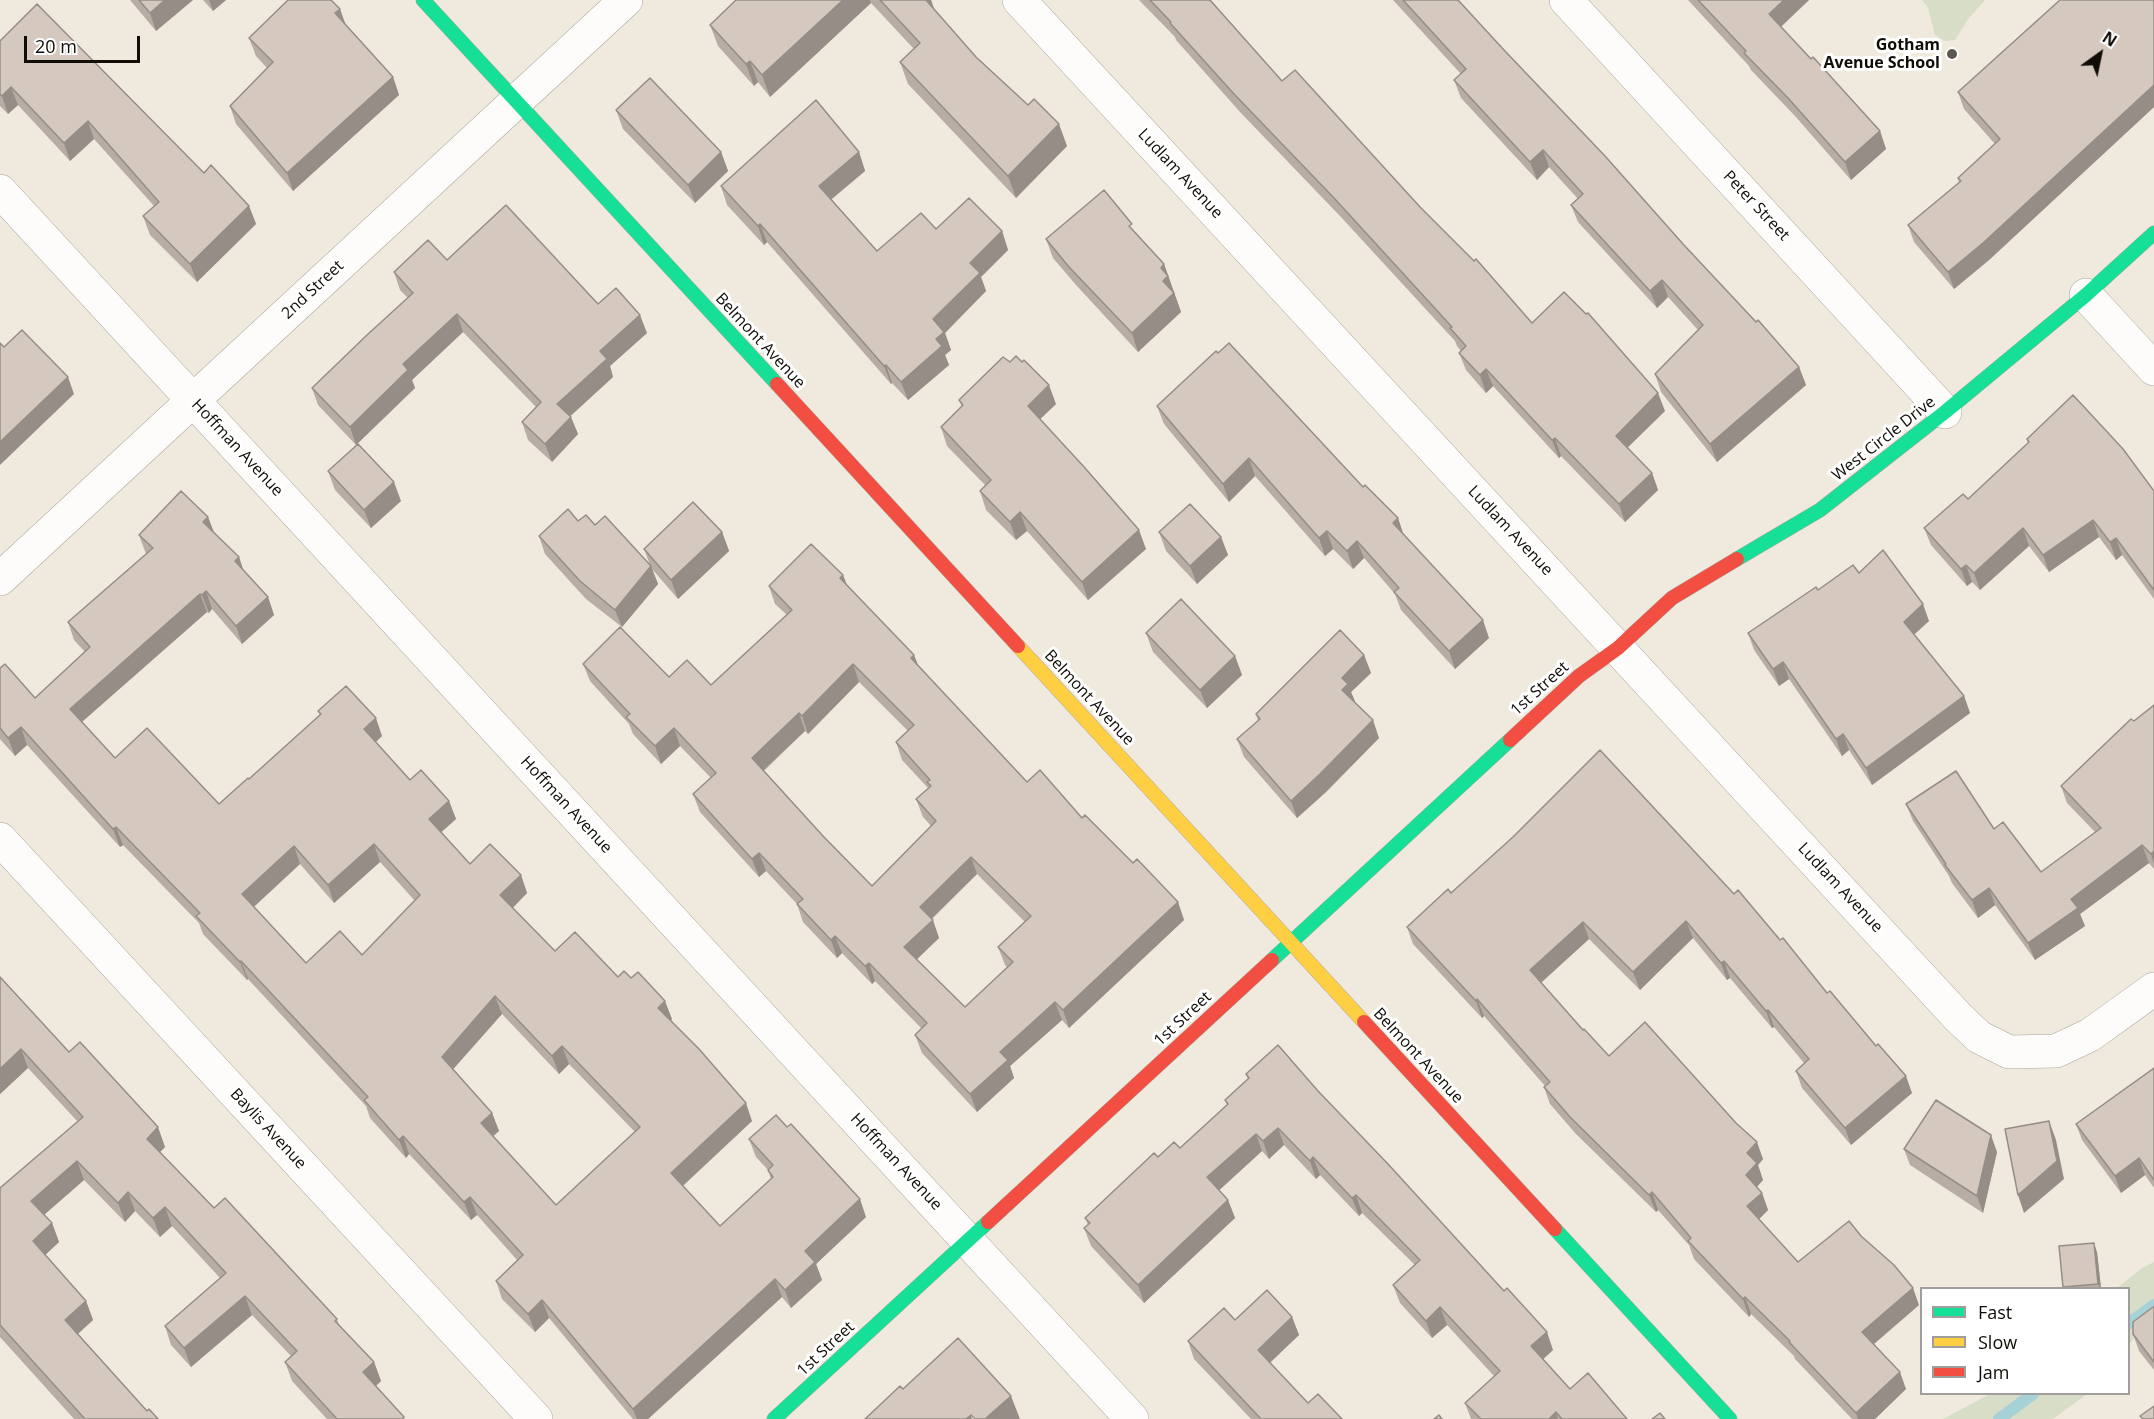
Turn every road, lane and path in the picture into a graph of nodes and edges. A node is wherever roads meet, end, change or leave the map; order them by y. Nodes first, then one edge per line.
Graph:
1 (423, 0) edge
2 (626, 0) edge
3 (1019, 0) edge
4 (1566, 0) edge
5 (517, 101) junction
6 (0, 192) edge
7 (2154, 233) edge
8 (2086, 296) junction
9 (2154, 369) edge
10 (193, 401) junction
11 (1945, 412) junction
12 (0, 579) edge
13 (1618, 648) junction
14 (0, 839) edge
15 (1290, 941) junction
16 (2154, 989) edge
17 (968, 1241) junction
18 (536, 1419) edge
19 (774, 1419) edge
20 (1132, 1419) edge
21 (1730, 1419) edge

1 - 5 street, Belmont Avenue
2 - 5 street, 2nd Street
3 - 13 street, Ludlam Avenue
4 - 11 street, Peter Street
5 - 10 street, 2nd Street
5 - 15 street, Belmont Avenue
6 - 10 street, Hoffman Avenue
7 - 8 street, West Circle Drive
8 - 9 street
8 - 11 street, West Circle Drive
10 - 12 street, 2nd Street
10 - 17 street, Hoffman Avenue
11 - 13 street, West Circle Drive
13 - 15 street, 1st Street
13 - 16 street, Ludlam Avenue
14 - 18 street, Baylis Avenue
15 - 17 street, 1st Street
15 - 21 street, Belmont Avenue
17 - 19 street, 1st Street
17 - 20 street, Hoffman Avenue

